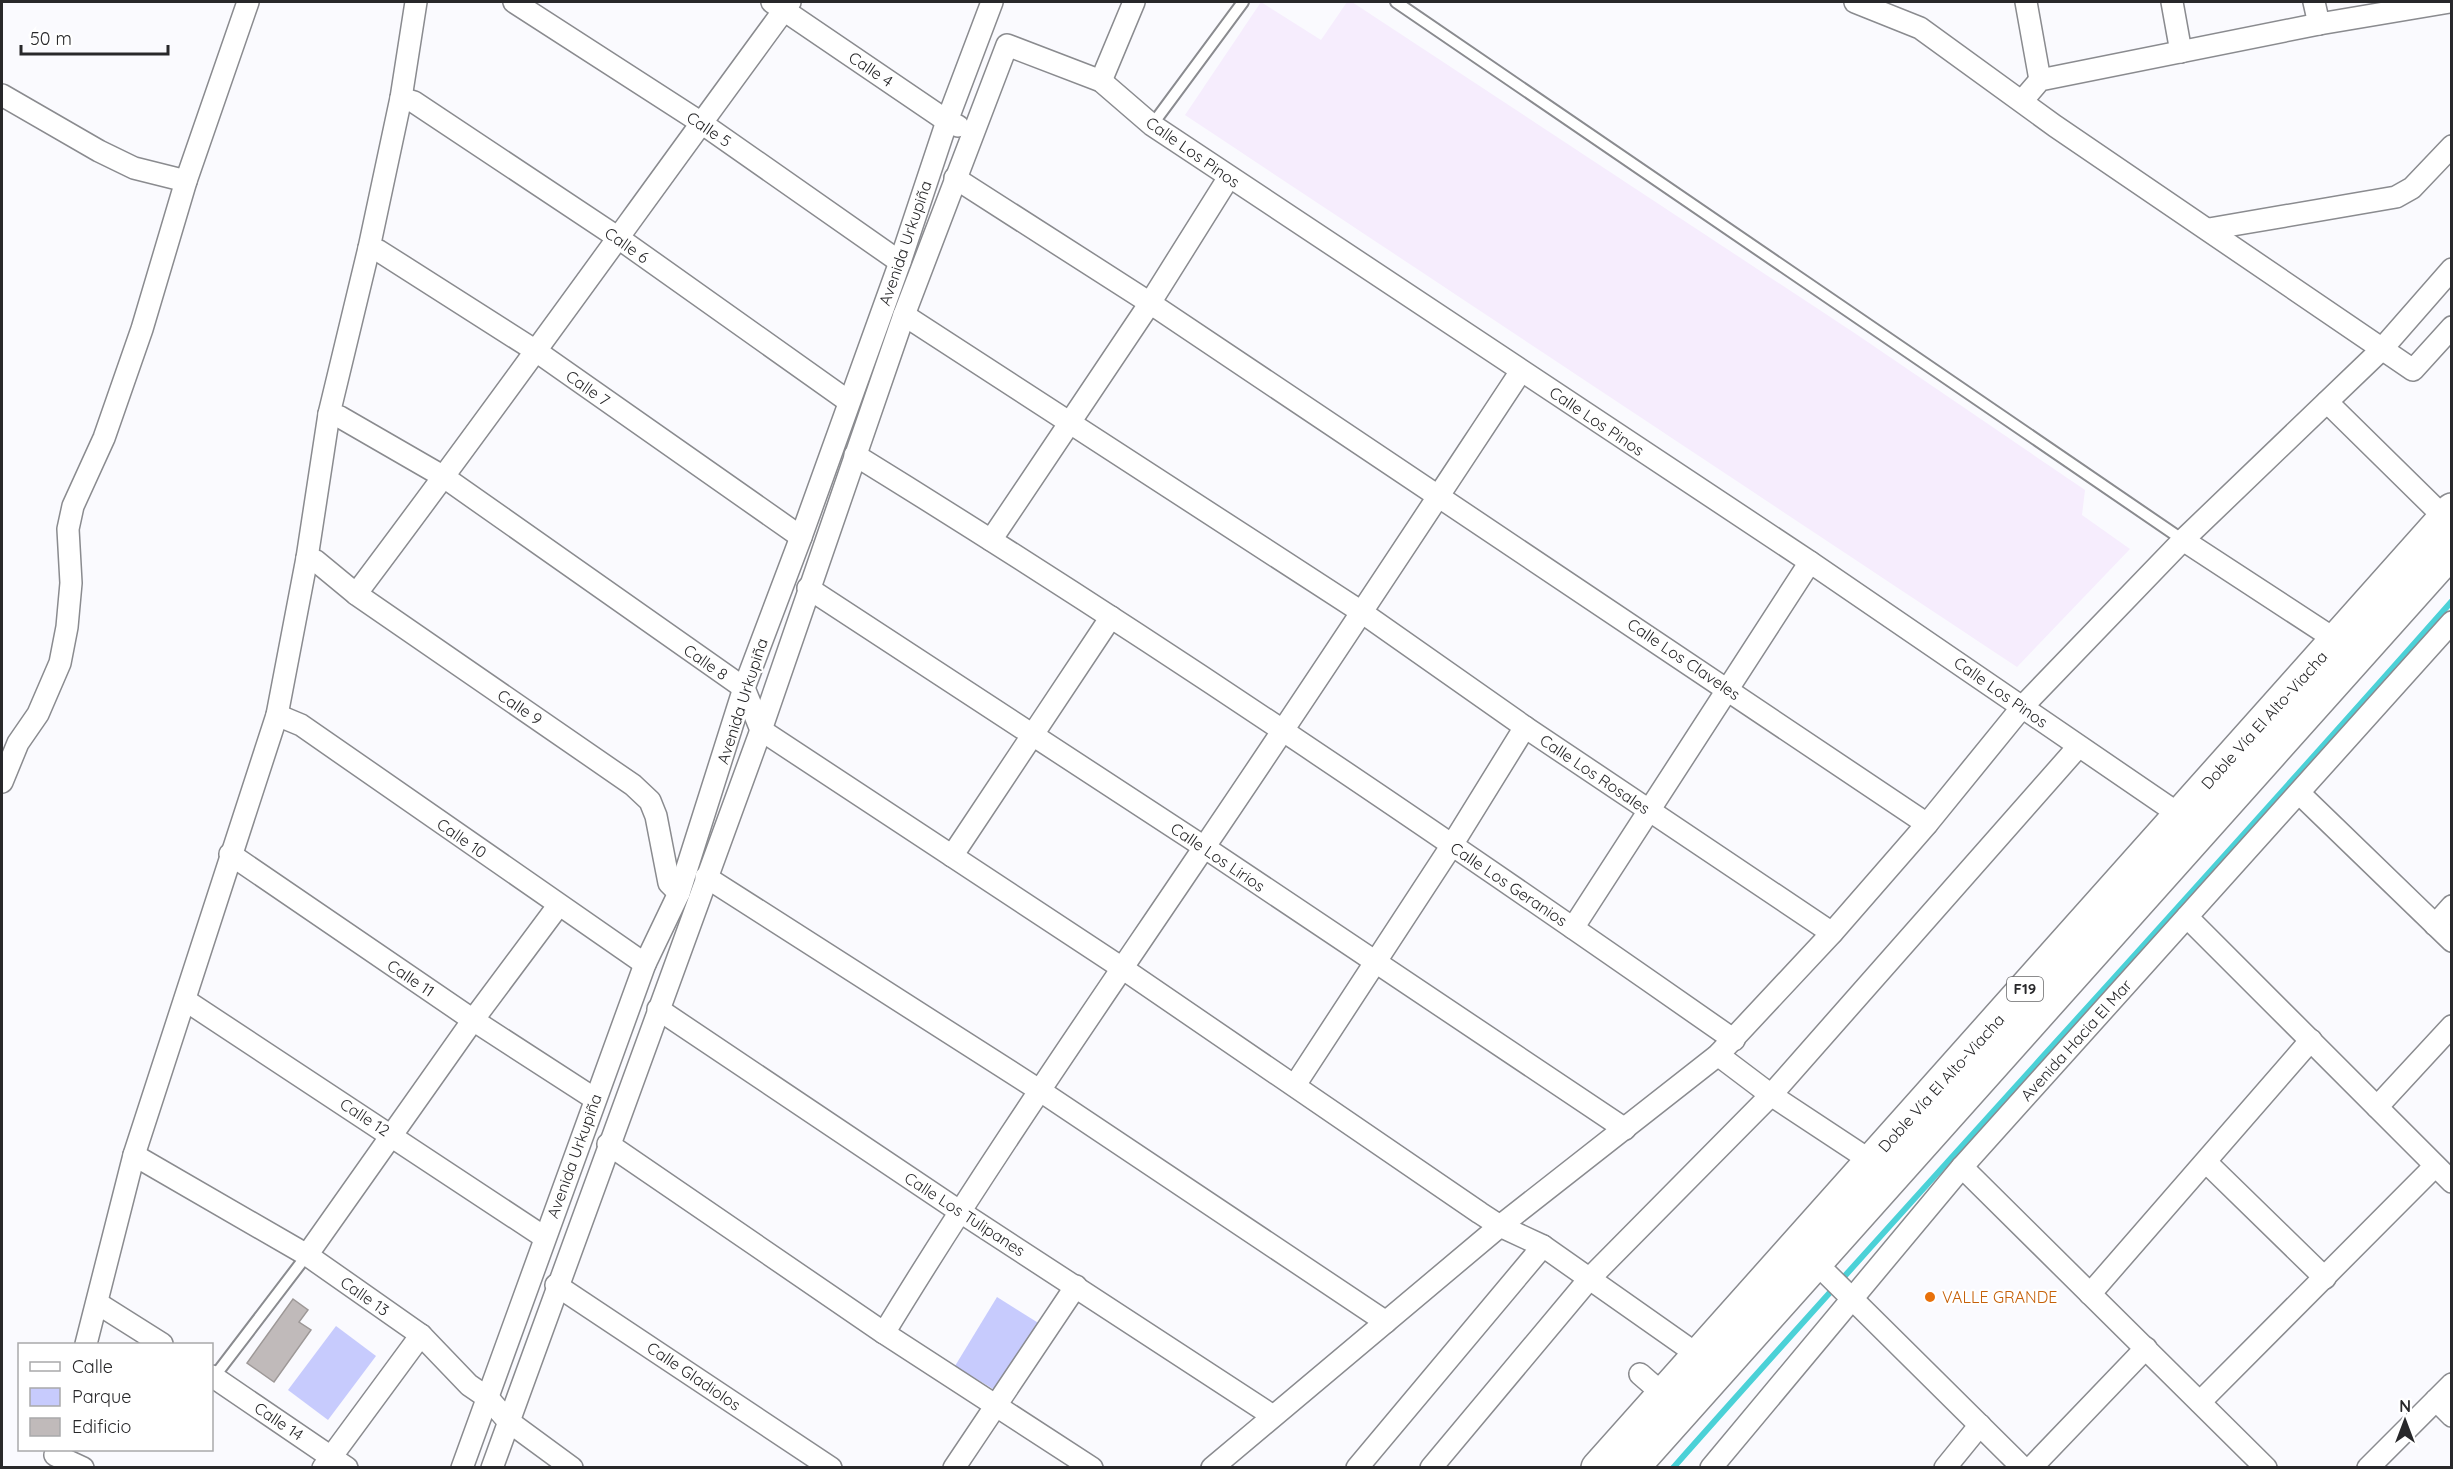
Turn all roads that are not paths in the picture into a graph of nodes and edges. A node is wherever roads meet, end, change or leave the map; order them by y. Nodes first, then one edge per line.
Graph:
1 (248, 2) edge
2 (416, 2) edge
3 (514, 2) edge
4 (992, 2) edge
5 (1134, 2) edge
6 (1243, 2) edge
7 (1396, 2) edge
8 (2026, 2) edge
9 (2172, 2) edge
10 (2314, 2) edge
11 (2450, 2) edge
12 (782, 4) edge
13 (1866, 4) edge
14 (2319, 24) junction
15 (2181, 52) junction
16 (2040, 80) junction
17 (1101, 81) junction
18 (2, 95) edge
19 (401, 98) junction
20 (2022, 101) junction
21 (947, 121) junction
22 (700, 122) junction
23 (1152, 125) junction
24 (973, 132) junction
25 (2451, 146) edge
26 (1229, 177) junction
27 (955, 178) junction
28 (186, 181) junction
29 (2209, 229) junction
30 (617, 237) junction
31 (369, 249) junction
32 (900, 262) junction
33 (2451, 269) edge
34 (1150, 303) junction
35 (904, 315) junction
36 (2451, 327) edge
37 (2381, 350) junction
38 (536, 351) junction
39 (1521, 371) junction
40 (848, 401) junction
41 (2327, 402) junction
42 (329, 414) junction
43 (1071, 423) junction
44 (855, 455) junction
45 (444, 477) junction
46 (1439, 496) junction
47 (2448, 514) edge
48 (801, 537) junction
49 (991, 540) junction
50 (2183, 540) junction
51 (2451, 550) edge
52 (307, 558) junction
53 (1810, 562) junction
54 (808, 588) junction
55 (356, 594) junction
56 (1360, 611) junction
57 (1111, 617) junction
58 (2451, 622) edge
59 (2336, 640) junction
60 (744, 688) junction
61 (1728, 689) junction
62 (2023, 706) junction
63 (277, 715) junction
64 (1525, 727) junction
65 (761, 730) junction
66 (1282, 731) junction
67 (1032, 735) junction
68 (2078, 747) junction
69 (2, 782) edge
70 (2299, 793) junction
71 (1648, 809) junction
72 (2180, 815) junction
73 (1927, 824) junction
74 (1452, 845) junction
75 (1204, 847) junction
76 (230, 854) junction
77 (951, 856) junction
78 (706, 877) junction
79 (679, 892) junction
80 (558, 906) junction
81 (2451, 906) edge
82 (2187, 917) junction
83 (2435, 925) junction
84 (1574, 928) junction
85 (1833, 933) junction
86 (2451, 941) edge
87 (1376, 963) junction
88 (645, 964) junction
89 (1122, 968) junction
90 (185, 1000) junction
91 (658, 1009) junction
92 (473, 1020) junction
93 (2451, 1026) edge
94 (1734, 1040) junction
95 (2311, 1040) junction
96 (1718, 1055) junction
97 (1295, 1085) junction
98 (1039, 1090) junction
99 (1771, 1095) junction
100 (595, 1098) junction
101 (2376, 1107) junction
102 (1625, 1130) junction
103 (391, 1134) junction
104 (608, 1144) junction
105 (134, 1155) junction
106 (1871, 1161) junction
107 (2206, 1162) junction
108 (2435, 1166) junction
109 (1962, 1167) junction
110 (2451, 1182) edge
111 (959, 1211) junction
112 (1500, 1226) junction
113 (544, 1237) junction
114 (1543, 1246) junction
115 (307, 1255) junction
116 (1820, 1267) junction
117 (1590, 1278) junction
118 (2325, 1278) junction
119 (556, 1285) junction
120 (1076, 1286) junction
121 (1846, 1292) junction
122 (2090, 1294) junction
123 (97, 1303) junction
124 (1386, 1322) junction
125 (884, 1332) junction
126 (421, 1335) junction
127 (86, 1343) edge
128 (160, 1343) edge
129 (2145, 1348) junction
130 (1698, 1355) junction
131 (213, 1377) edge
132 (2451, 1384) edge
133 (488, 1398) junction
134 (2436, 1400) junction
135 (2200, 1402) junction
136 (998, 1406) junction
137 (1273, 1416) junction
138 (2451, 1416) edge
139 (508, 1421) junction
140 (1980, 1425) junction
141 (55, 1457) edge
142 (334, 1464) edge
143 (83, 1467) edge
144 (462, 1467) edge
145 (492, 1467) edge
146 (572, 1467) edge
147 (831, 1467) edge
148 (954, 1467) edge
149 (1092, 1467) edge
150 (1212, 1467) edge
151 (1357, 1467) edge
152 (1431, 1467) edge
153 (1598, 1467) edge
154 (1632, 1467) edge
155 (1711, 1467) edge
156 (1945, 1467) edge
157 (2023, 1467) edge
158 (2031, 1467) edge
159 (2266, 1467) edge
160 (2368, 1467) edge

1 - 28 street
2 - 19 street
3 - 22 street, Calle 5
4 - 21 street, Avenida Urkupiña
5 - 17 street
6 - 23 lane
7 - 50 lane
8 - 16 street
9 - 15 street
10 - 14 street
11 - 14 street
12 - 21 street, Calle 4
12 - 22 street
13 - 20 street
14 - 15 street
15 - 16 street
16 - 20 street
17 - 23 street, Calle Los Pinos
17 - 24 street, Calle Los Pinos
18 - 28 street
19 - 30 street, Calle 6
19 - 31 street
20 - 29 street
21 - 24 street, Calle 4
21 - 32 street, Avenida Urkupiña
22 - 30 street
22 - 32 street, Calle 5
23 - 26 street, Calle Los Pinos
24 - 27 street
25 - 29 street
26 - 34 street
26 - 39 street, Calle Los Pinos
27 - 34 street, Calle Los Claveles
27 - 35 street
28 - 69 street
29 - 37 street
30 - 38 street
30 - 40 street, Calle 6
31 - 38 street, Calle 7
31 - 42 street
32 - 40 street, Avenida Urkupiña
33 - 37 street
34 - 43 street
34 - 46 street, Calle Los Claveles
35 - 43 street, Calle Los Rosales
35 - 44 street
36 - 37 street
37 - 41 street
38 - 45 street
38 - 48 street, Calle 7
39 - 46 street
39 - 53 street, Calle Los Pinos
40 - 48 street, Avenida Urkupiña
41 - 47 street
41 - 50 street
42 - 45 street, Calle 8
42 - 52 street
43 - 49 street
43 - 56 street, Calle Los Rosales
44 - 49 street, Calle Los Geranios
44 - 54 street
45 - 55 street
45 - 60 street, Calle 8
46 - 56 street
46 - 61 street, Calle Los Claveles
47 - 59 highway, Doble Vía El Alto-Viacha / F19
48 - 60 street, Avenida Urkupiña
49 - 57 street, Calle Los Geranios
50 - 59 street
50 - 62 street
51 - 116 highway, Doble Vía El Alto-Viacha / F19
52 - 55 street, Calle 9
52 - 63 street
53 - 61 street
53 - 62 street, Calle Los Pinos
54 - 65 street
54 - 67 street, Calle Los Lirios
55 - 79 street, Calle 9
56 - 64 street, Calle Los Rosales
56 - 66 street
57 - 66 street, Calle Los Geranios
57 - 67 street
58 - 70 street, Avenida Hacia El Mar
59 - 72 highway, Doble Vía El Alto-Viacha / F19
60 - 65 street, Calle 8
60 - 79 street, Avenida Urkupiña
61 - 71 street
61 - 73 street, Calle Los Claveles
62 - 68 street, Calle Los Pinos
62 - 73 street
63 - 76 street
63 - 80 street, Calle 10
64 - 71 street, Calle Los Rosales
64 - 74 street
65 - 77 street
65 - 78 street
66 - 74 street, Calle Los Geranios
66 - 75 street
67 - 75 street, Calle Los Lirios
67 - 77 street
68 - 72 street, Calle Los Pinos
68 - 99 street
70 - 82 street, Avenida Hacia El Mar
70 - 83 street
71 - 84 street
71 - 85 street, Calle Los Rosales
72 - 106 highway, Doble Vía El Alto-Viacha / F19
73 - 85 street
74 - 84 street, Calle Los Geranios
74 - 87 street
75 - 87 street, Calle Los Lirios
75 - 89 street
76 - 90 street
76 - 92 street, Calle 11
77 - 89 street
78 - 91 street
78 - 98 street
79 - 88 street, Avenida Urkupiña
80 - 88 street, Calle 10
80 - 92 street
81 - 83 street
82 - 95 street
82 - 109 street, Avenida Hacia El Mar
83 - 86 street
84 - 94 street, Calle Los Geranios
85 - 94 street
87 - 97 street
87 - 102 street, Calle Los Lirios
88 - 100 street, Avenida Urkupiña
89 - 97 street
89 - 98 street
90 - 103 street, Calle 12
90 - 105 street
91 - 104 street
91 - 111 street, Calle Los Tulipanes
92 - 100 street, Calle 11
92 - 103 street
93 - 101 street
94 - 96 street
95 - 101 street
95 - 107 street
96 - 99 street
96 - 102 street
97 - 112 street
98 - 111 street
98 - 124 street
99 - 106 street
99 - 117 street
100 - 113 street, Avenida Urkupiña
101 - 108 street
102 - 112 street
103 - 113 street, Calle 12
103 - 115 street
104 - 119 street
104 - 125 street
105 - 115 street, Calle 13
105 - 123 street
106 - 130 highway, Doble Vía El Alto-Viacha / F19
107 - 118 street
107 - 122 street
108 - 110 street
108 - 118 street
109 - 121 street, Avenida Hacia El Mar
109 - 122 street
111 - 120 street, Calle Los Tulipanes
111 - 125 street
112 - 114 street
112 - 124 street
113 - 133 street, Avenida Urkupiña
114 - 117 street
114 - 151 street
115 - 126 street, Calle 13
115 - 131 lane
116 - 121 street
116 - 154 highway, Doble Vía El Alto-Viacha / F19
117 - 130 street
117 - 152 street
118 - 135 street
119 - 139 street
119 - 147 street, Calle Gladiolos
120 - 136 street
120 - 137 street, Calle Los Tulipanes
121 - 140 street
121 - 155 street, Avenida Hacia El Mar
122 - 129 street
123 - 127 street
123 - 128 street
124 - 137 street
125 - 136 street
126 - 133 street, Calle 13
126 - 142 street
129 - 135 street
129 - 158 street
130 - 153 highway, Doble Vía El Alto-Viacha / F19
131 - 142 street, Calle 14
132 - 134 street
133 - 139 street, Calle 13
133 - 144 street, Avenida Urkupiña
134 - 138 street
134 - 160 street
135 - 159 street
136 - 148 street
136 - 149 street
137 - 150 street
139 - 145 street
139 - 146 street, Calle 13
140 - 156 street
140 - 157 street
141 - 143 street

